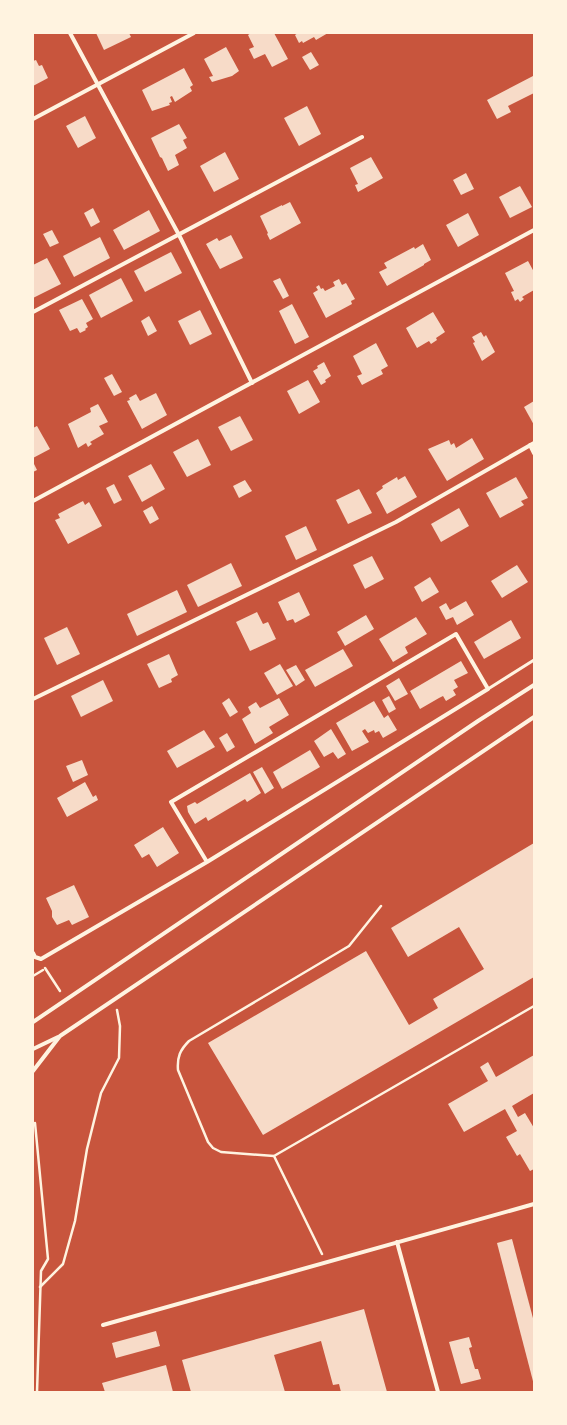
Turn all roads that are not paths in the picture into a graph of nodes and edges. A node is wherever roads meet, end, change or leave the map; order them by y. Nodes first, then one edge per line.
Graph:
1 (70, 33) edge
2 (194, 33) edge
3 (99, 84) junction
4 (33, 119) edge
5 (362, 137) dead end
6 (534, 230) edge
7 (179, 235) junction
8 (33, 312) edge
9 (252, 383) junction
10 (534, 442) edge
11 (530, 445) junction
12 (534, 453) edge
13 (33, 501) edge
14 (534, 660) edge
15 (534, 685) edge
16 (488, 689) junction
17 (33, 699) edge
18 (534, 717) edge
19 (207, 862) junction
20 (33, 953) edge
21 (33, 1022) edge
22 (60, 1036) junction
23 (33, 1049) edge
24 (33, 1071) edge
25 (534, 1204) edge
26 (397, 1242) junction
27 (103, 1325) dead end
28 (438, 1392) edge

1 - 3 street
2 - 3 street
3 - 4 street
3 - 7 street
5 - 7 street
6 - 9 street
7 - 8 street
7 - 9 street
9 - 13 street
10 - 11 street
11 - 12 street
11 - 17 street
14 - 16 lane
15 - 21 street
16 - 19 street
16 - 19 street
18 - 22 street
19 - 20 street
22 - 23 street
22 - 24 street
25 - 26 street
26 - 27 street
26 - 28 street

